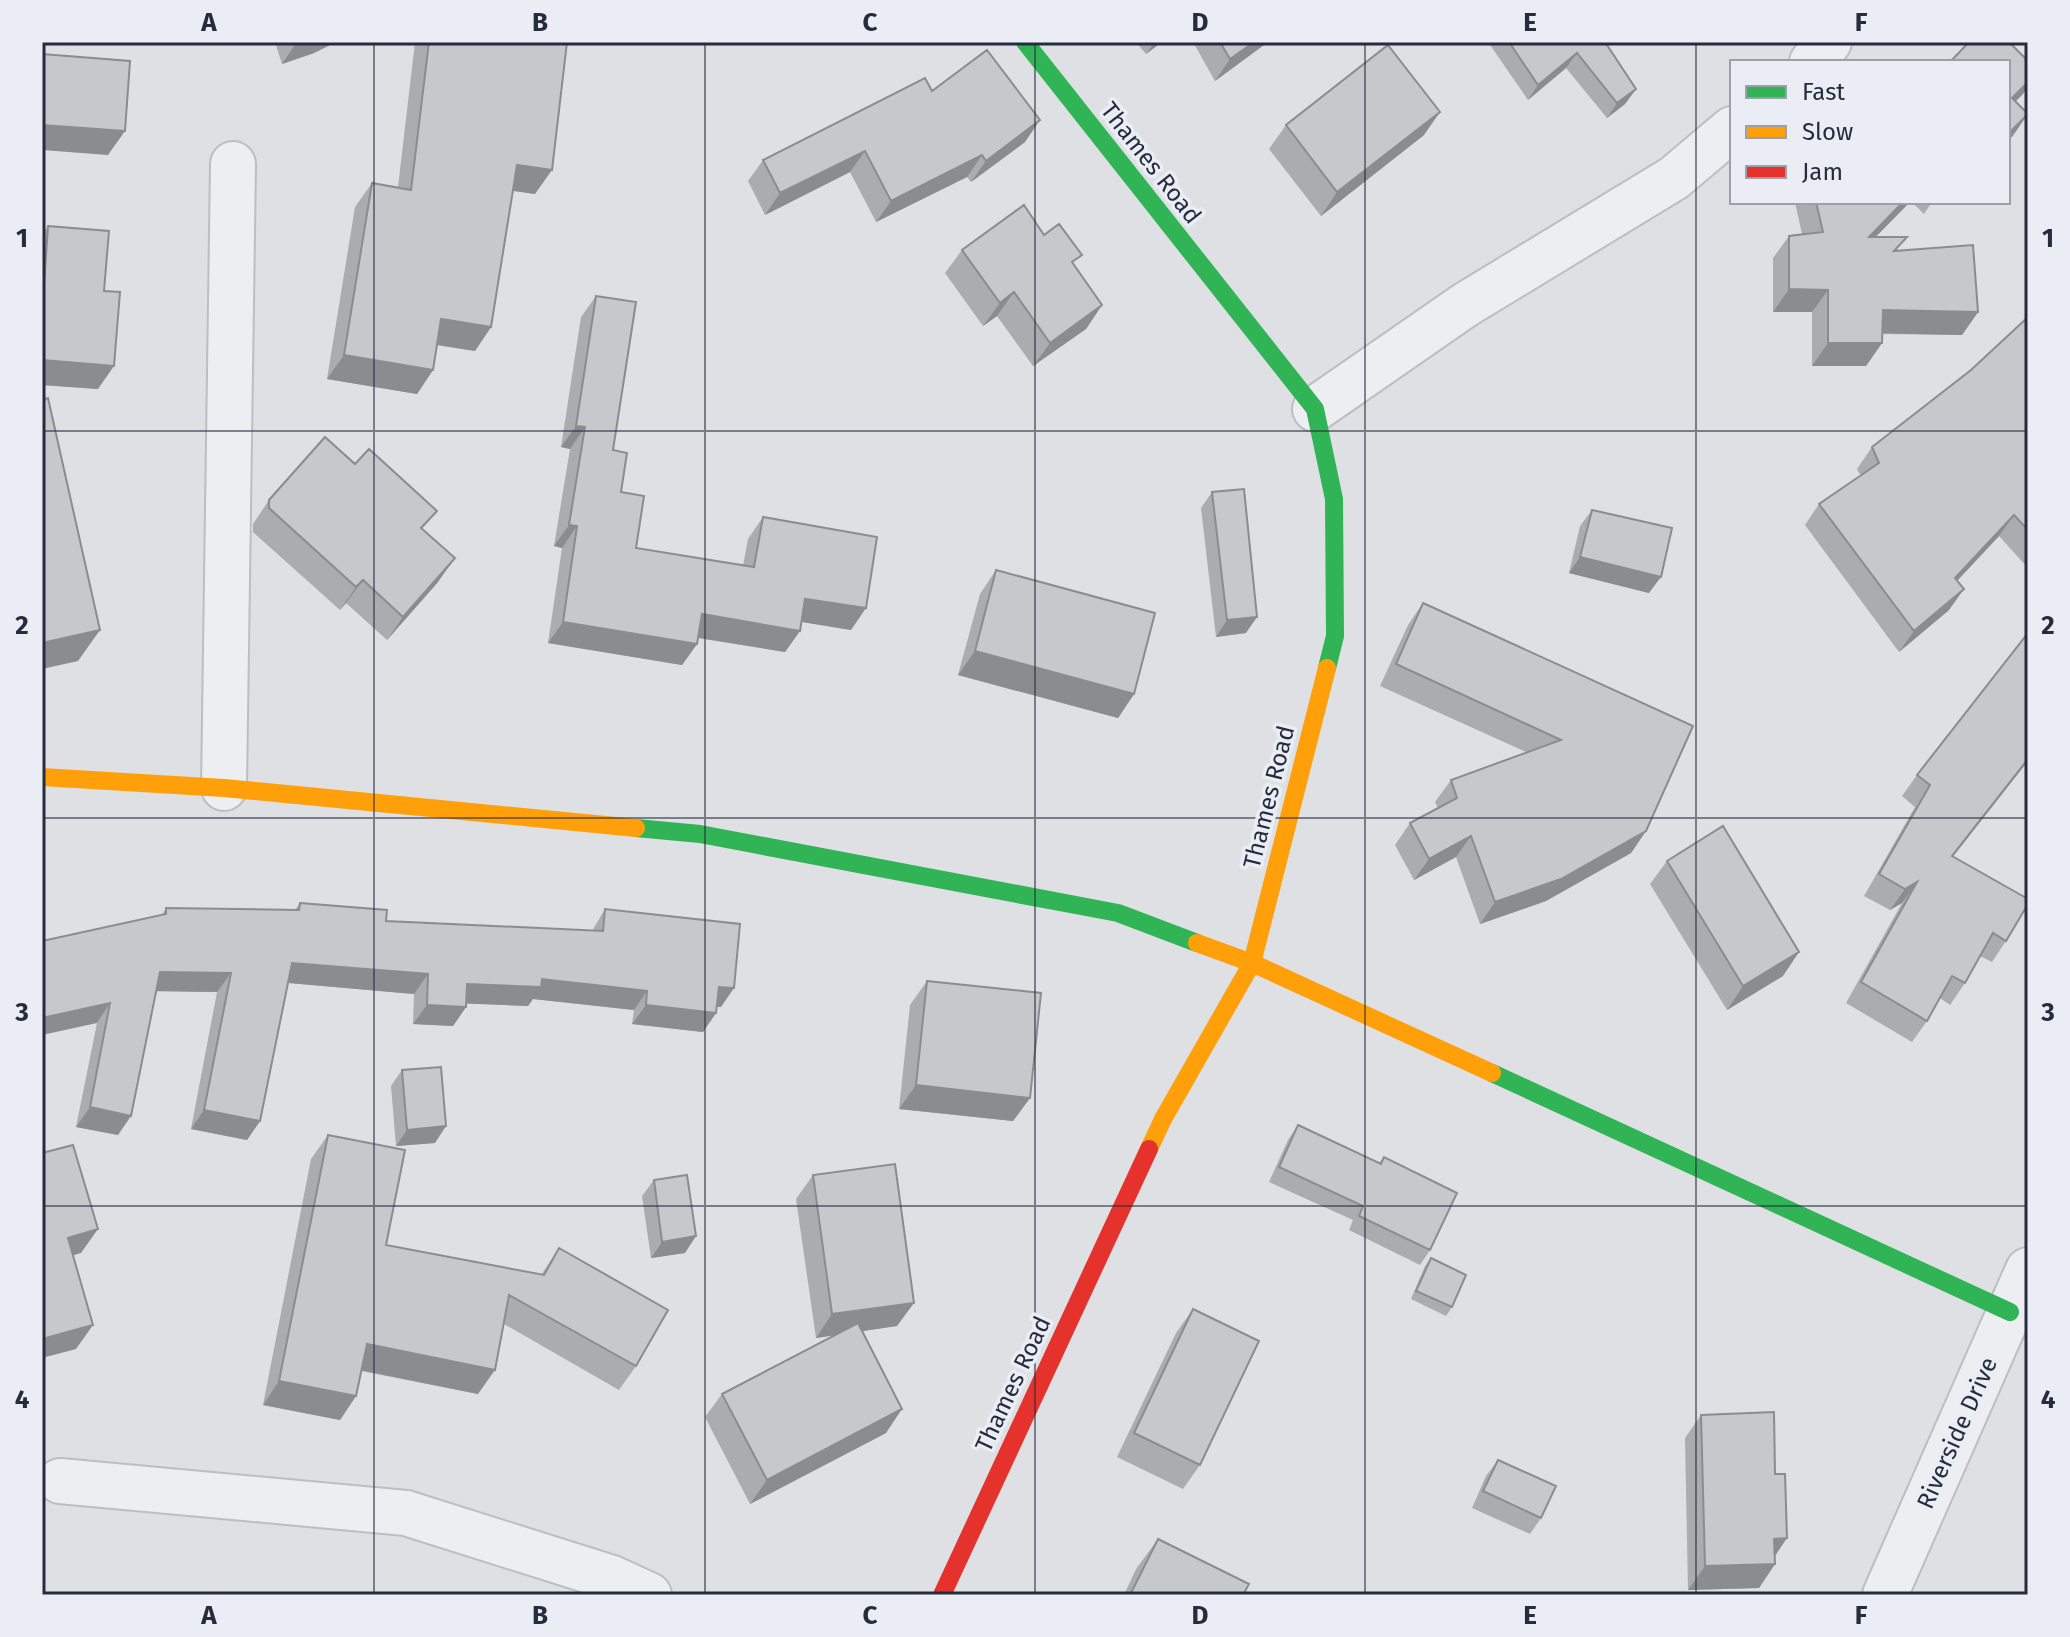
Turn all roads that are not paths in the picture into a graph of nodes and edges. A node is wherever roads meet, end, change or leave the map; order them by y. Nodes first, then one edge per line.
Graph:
1 (1025, 42) edge
2 (1829, 42) edge
3 (1814, 60) edge
4 (1730, 131) edge
5 (233, 164) dead end
6 (1315, 409) junction
7 (42, 777) edge
8 (224, 788) junction
9 (1252, 963) junction
10 (2028, 1270) edge
11 (2010, 1312) junction
12 (60, 1481) dead end
13 (649, 1595) edge
14 (942, 1595) edge
15 (1885, 1595) edge

1 - 6 street, Thames Road
2 - 3 street
4 - 6 street
5 - 8 street
6 - 9 street, Thames Road
7 - 8 street
8 - 9 street
9 - 11 street
9 - 14 street, Thames Road
10 - 11 street, Riverside Drive
11 - 15 street, Riverside Drive
12 - 13 street

